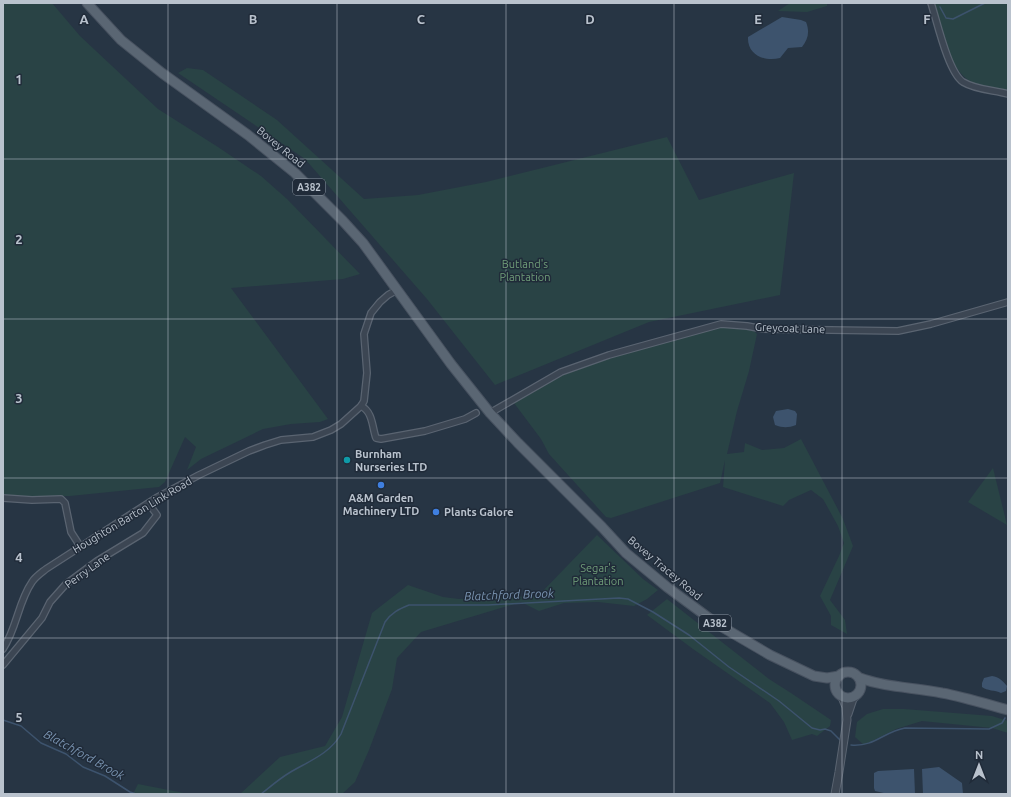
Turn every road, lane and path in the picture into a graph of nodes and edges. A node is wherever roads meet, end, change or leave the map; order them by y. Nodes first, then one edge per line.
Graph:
1 (87, 3) edge
2 (931, 3) edge
3 (1008, 94) edge
4 (397, 290) junction
5 (1008, 302) edge
6 (361, 406) junction
7 (476, 413) dead end
8 (490, 413) junction
9 (3, 498) edge
10 (149, 504) junction
11 (80, 546) junction
12 (3, 649) edge
13 (3, 665) edge
14 (814, 676) junction
15 (838, 676) junction
16 (860, 678) junction
17 (884, 686) junction
18 (836, 690) junction
19 (858, 694) junction
20 (842, 697) junction
21 (1008, 710) edge
22 (848, 714) junction
23 (835, 791) edge

1 - 4 main road, Bovey Road / A382
2 - 3 street
4 - 6 street
4 - 8 main road, Bovey Road / A382
5 - 8 street, Greycoat Lane
6 - 7 street
6 - 10 street, Houghton Barton Link Road
8 - 14 main road, Bovey Tracey Road / A382
9 - 11 street
10 - 11 street, Houghton Barton Link Road
10 - 13 street, Perry Lane
11 - 12 street, Houghton Barton Link Road
14 - 15 main road, Bovey Tracey Road / A382
14 - 18 main road, Bovey Tracey Road / A382
15 - 16 main road
15 - 18 main road
16 - 17 main road
16 - 19 main road
17 - 19 main road
17 - 21 main road
18 - 20 main road
19 - 20 main road
19 - 22 street
20 - 22 street
22 - 23 street

